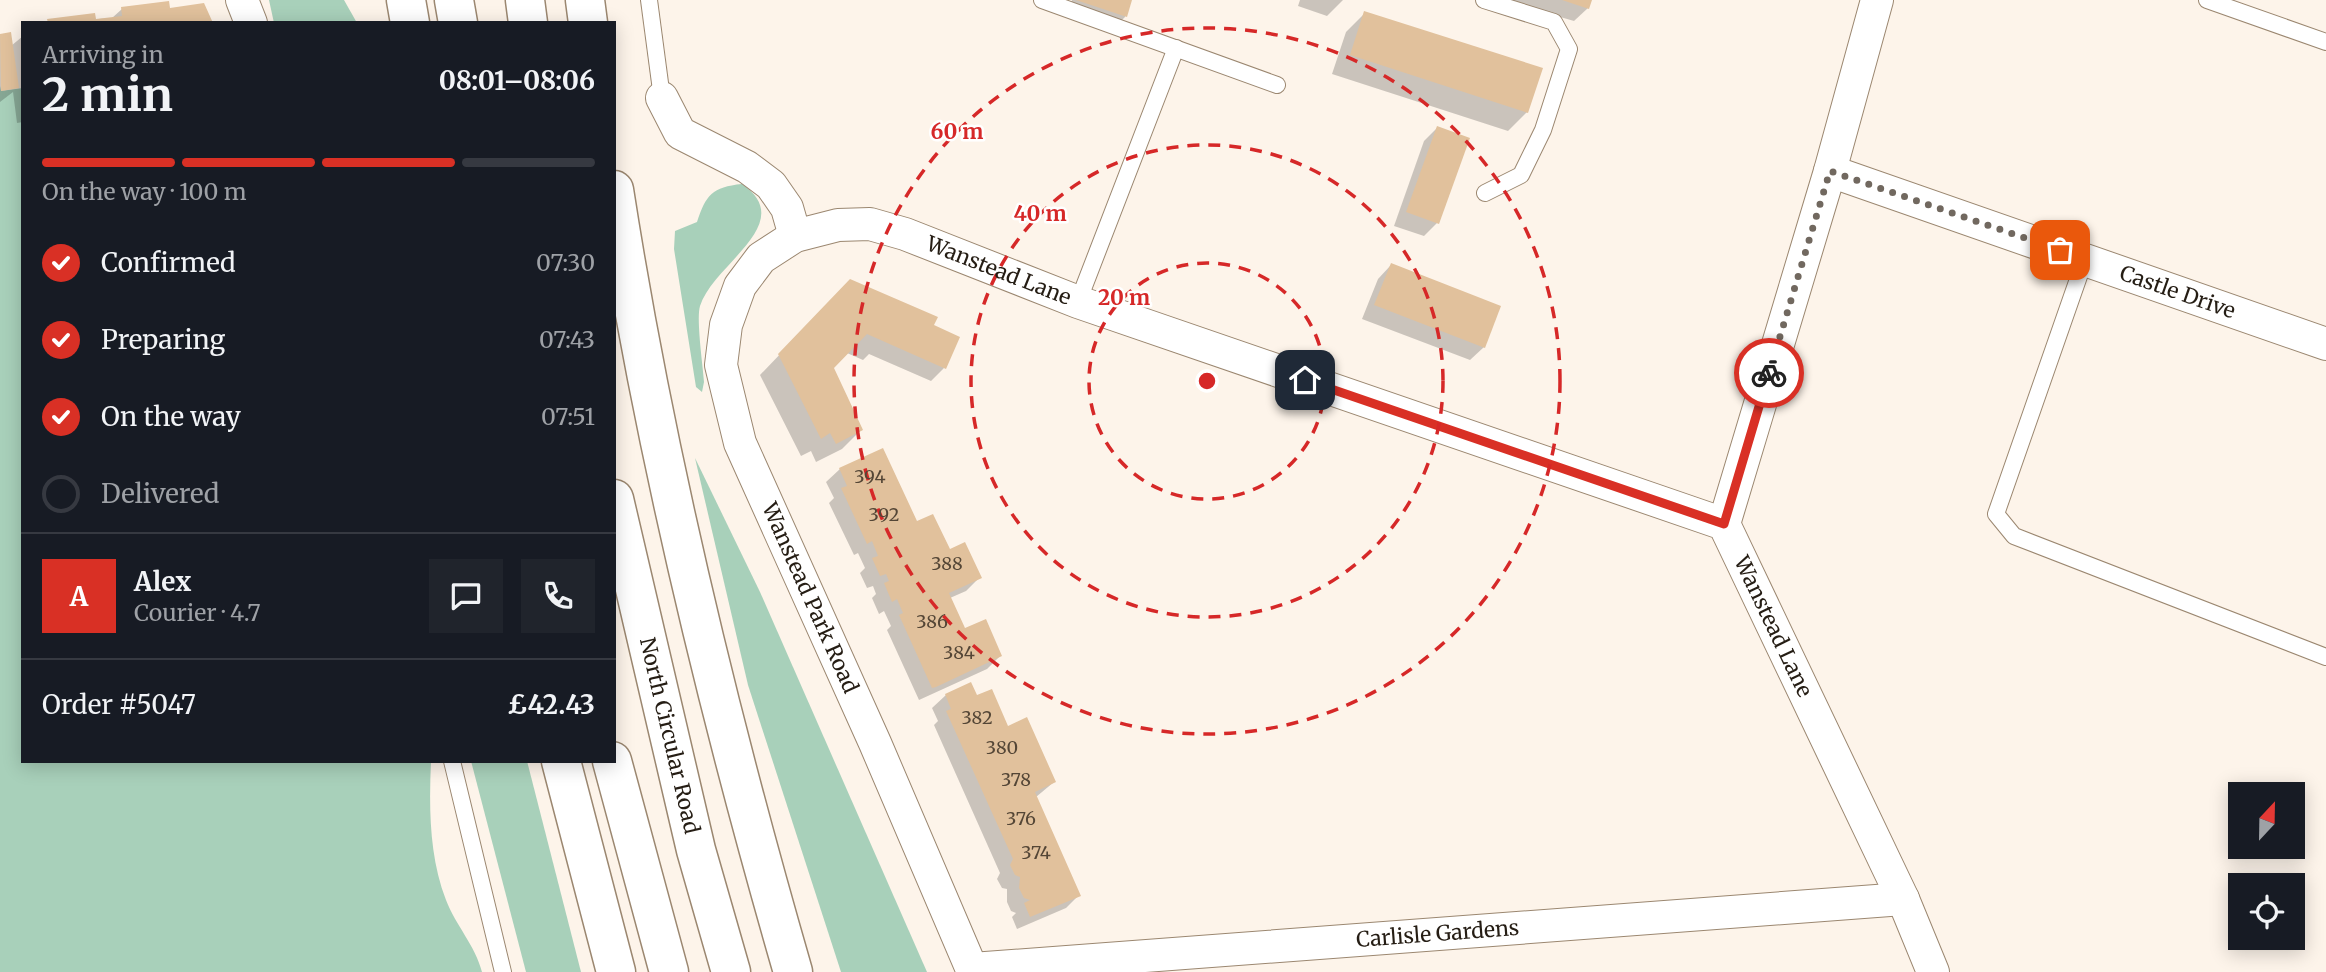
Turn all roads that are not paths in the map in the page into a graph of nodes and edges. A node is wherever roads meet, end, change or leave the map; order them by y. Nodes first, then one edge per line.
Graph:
1 (242, 0) edge
2 (405, 0) edge
3 (454, 0) edge
4 (525, 0) edge
5 (585, 0) edge
6 (649, 0) edge
7 (1042, 0) edge
8 (1484, 0) edge
9 (1877, 0) edge
10 (2207, 0) edge
11 (250, 21) edge
12 (410, 21) edge
13 (458, 21) edge
14 (528, 21) edge
15 (588, 21) edge
16 (2326, 42) edge
17 (1177, 48) junction
18 (1277, 85) dead end
19 (662, 98) joint
20 (1830, 171) junction
21 (1485, 193) dead end
22 (616, 201) edge
23 (795, 236) junction
24 (2085, 259) junction
25 (1078, 302) junction
26 (2326, 344) edge
27 (616, 508) edge
28 (1724, 524) junction
29 (2326, 657) edge
30 (452, 763) edge
31 (562, 763) edge
32 (613, 763) edge
33 (1903, 899) junction
34 (973, 970) edge
35 (503, 972) edge
36 (616, 972) edge
37 (669, 972) edge
38 (731, 972) edge
39 (793, 972) edge
40 (1933, 972) edge

1 - 11 street
2 - 12 highway
3 - 13 highway
4 - 14 highway
5 - 15 highway
6 - 19 lane
7 - 17 lane
8 - 21 lane
9 - 20 street
10 - 16 lane
17 - 18 lane
17 - 25 lane
19 - 23 street
20 - 24 street, Castle Drive
20 - 28 street
22 - 39 highway
23 - 25 street, Wanstead Lane
23 - 34 street, Wanstead Park Road
24 - 26 street, Castle Drive
24 - 29 lane
25 - 28 street, Wanstead Lane
27 - 38 highway, North Circular Road
28 - 33 street, Wanstead Lane
30 - 35 lane
31 - 36 highway
32 - 37 highway
33 - 34 street, Carlisle Gardens
33 - 40 street, Wanstead Lane

